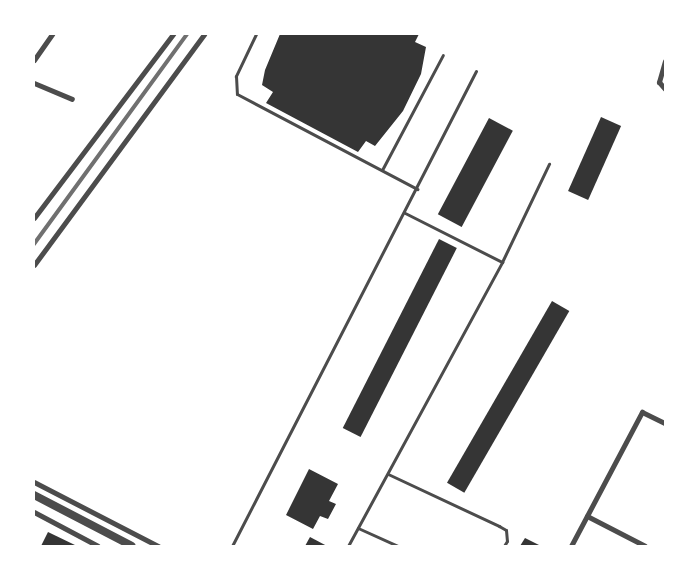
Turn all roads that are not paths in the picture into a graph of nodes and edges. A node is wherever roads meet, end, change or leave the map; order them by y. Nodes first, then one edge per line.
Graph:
1 (52, 34) edge
2 (173, 34) edge
3 (204, 34) edge
4 (256, 34) edge
5 (443, 55) dead end
6 (34, 60) edge
7 (665, 61) edge
8 (476, 71) dead end
9 (34, 83) edge
10 (665, 89) edge
11 (72, 98) dead end
12 (549, 164) dead end
13 (382, 170) junction
14 (417, 189) junction
15 (404, 213) junction
16 (34, 218) edge
17 (502, 262) junction
18 (34, 265) edge
19 (665, 423) edge
20 (388, 474) junction
21 (34, 482) edge
22 (34, 496) edge
23 (34, 512) edge
24 (587, 516) junction
25 (358, 528) junction
26 (98, 546) edge
27 (132, 546) edge
28 (158, 546) edge
29 (232, 546) edge
30 (348, 546) edge
31 (398, 546) edge
32 (504, 546) edge
33 (571, 546) edge
34 (645, 546) edge

1 - 6 street
2 - 16 street
3 - 18 street
4 - 13 lane
5 - 13 lane
7 - 10 street
8 - 14 lane
9 - 11 street
12 - 17 lane
13 - 14 lane
14 - 15 lane
15 - 17 lane
15 - 29 lane
17 - 20 lane
19 - 24 street
20 - 25 lane
20 - 32 lane
21 - 28 street
22 - 27 street
23 - 26 street
24 - 33 street
24 - 34 street
25 - 30 lane
25 - 31 lane

